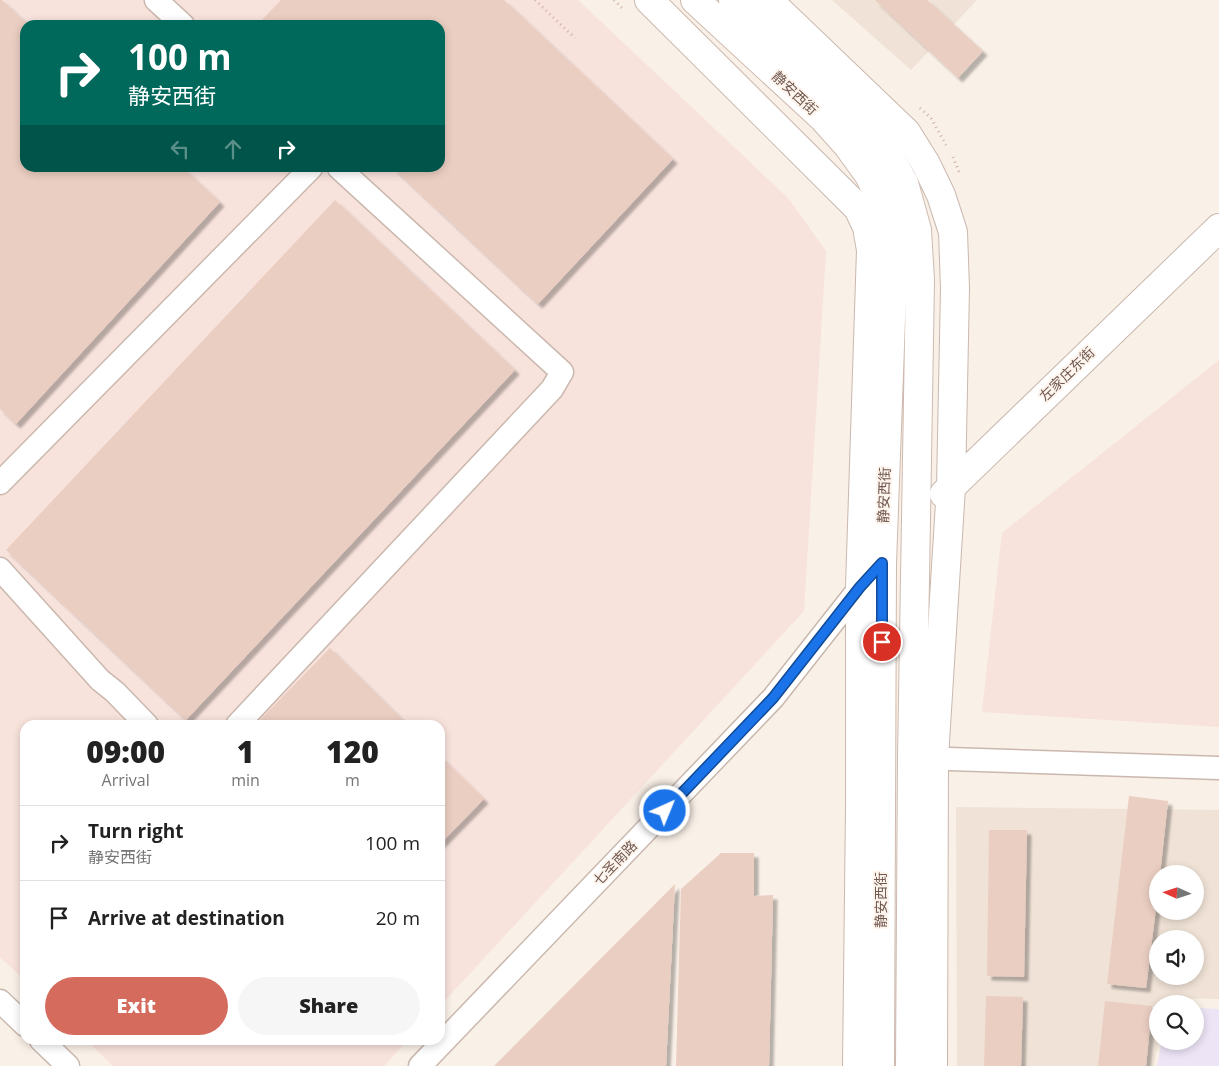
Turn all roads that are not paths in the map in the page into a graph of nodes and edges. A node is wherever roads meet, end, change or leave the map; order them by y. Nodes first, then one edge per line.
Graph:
1 (156, 0) edge
2 (649, 0) edge
3 (695, 0) edge
4 (733, 0) edge
5 (768, 0) edge
6 (178, 20) edge
7 (307, 172) edge
8 (343, 172) edge
9 (1219, 228) edge
10 (0, 483) edge
11 (951, 487) junction
12 (916, 520) junction
13 (882, 563) junction
14 (0, 569) edge
15 (860, 587) junction
16 (142, 720) edge
17 (242, 720) edge
18 (923, 758) junction
19 (1219, 768) edge
20 (0, 1001) edge
21 (20, 1020) edge
22 (445, 1040) edge
23 (46, 1045) edge
24 (440, 1045) edge
25 (68, 1066) edge
26 (420, 1066) edge
27 (856, 1066) edge
28 (880, 1066) edge
29 (910, 1066) edge
30 (933, 1066) edge

1 - 6 street
2 - 15 street
3 - 13 street, 静安西街
4 - 12 street, 静安西街
5 - 11 street
7 - 10 street
8 - 17 street
9 - 11 street, 左家庄东街
11 - 12 street, 左家庄东街
11 - 18 street
12 - 18 street, 静安西街
13 - 15 street, 七圣南路
13 - 28 street, 静安西街
14 - 16 street
15 - 22 street, 七圣南路
15 - 27 street
18 - 19 street
18 - 29 street, 静安西街
18 - 30 street
20 - 21 street
23 - 25 street
24 - 26 street, 七圣南路

